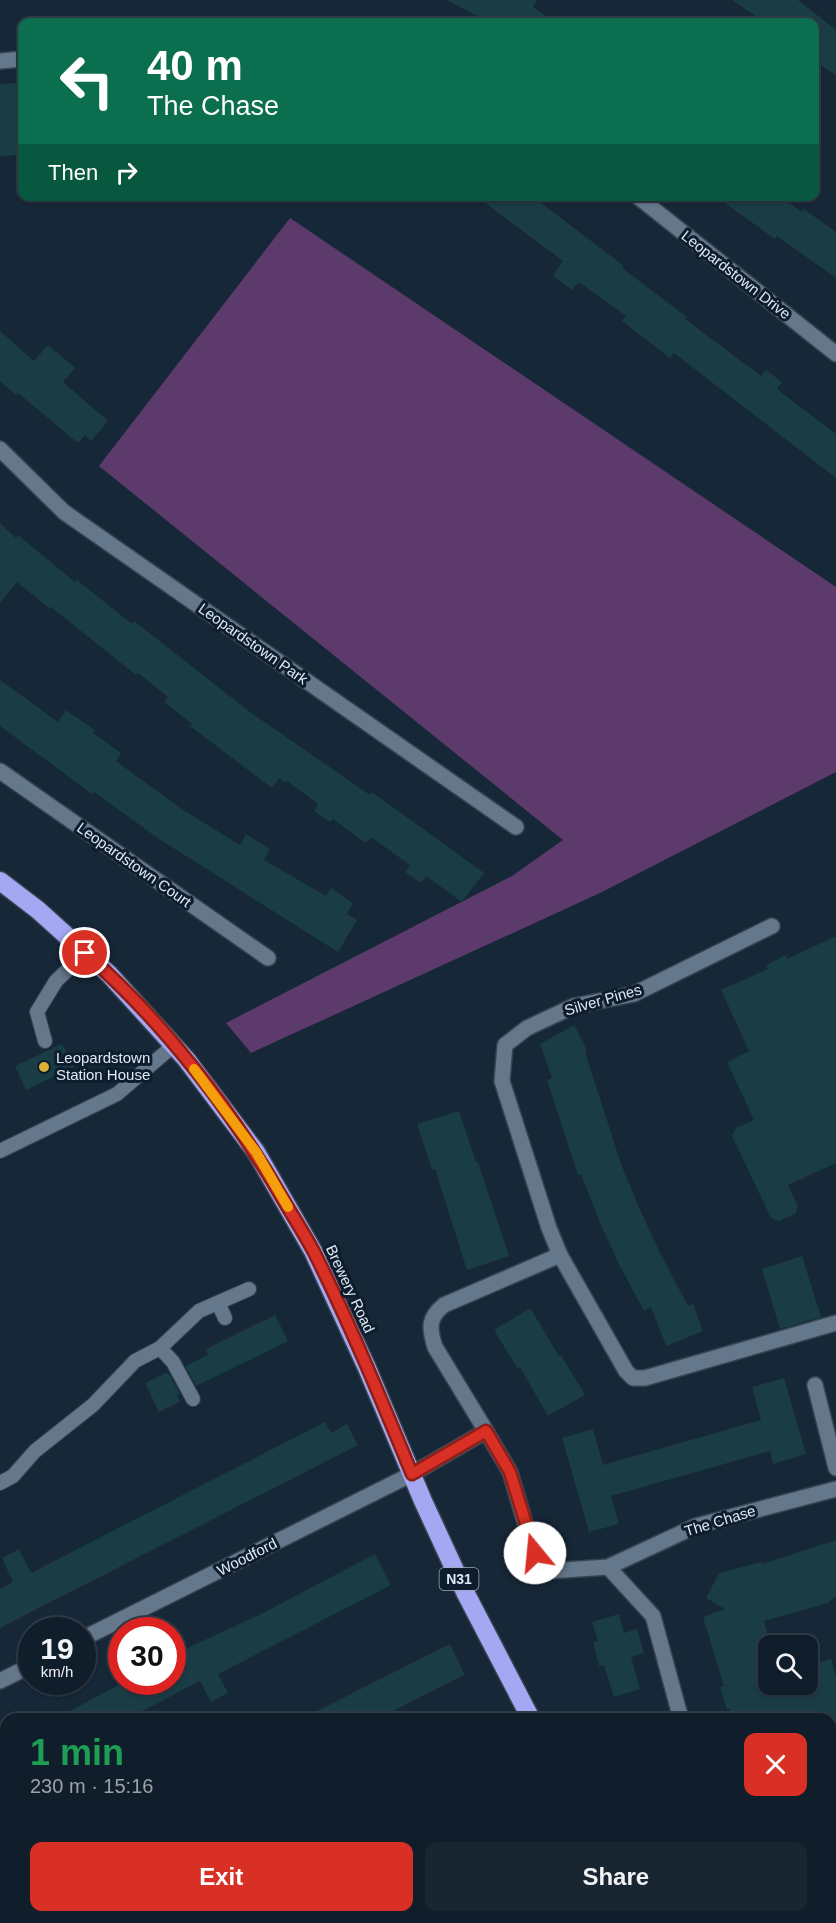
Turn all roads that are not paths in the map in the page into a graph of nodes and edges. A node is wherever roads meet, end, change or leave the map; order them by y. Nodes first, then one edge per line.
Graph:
1 (18, 59) edge
2 (0, 61) edge
3 (643, 201) edge
4 (836, 354) edge
5 (0, 449) edge
6 (0, 771) edge
7 (516, 827) dead end
8 (0, 881) edge
9 (772, 926) dead end
10 (85, 953) junction
11 (267, 958) dead end
12 (45, 1041) dead end
13 (174, 1045) junction
14 (0, 1151) edge
15 (560, 1255) junction
16 (249, 1289) dead end
17 (218, 1303) junction
18 (225, 1318) dead end
19 (836, 1323) edge
20 (160, 1348) junction
21 (815, 1386) dead end
22 (193, 1399) dead end
23 (486, 1431) junction
24 (836, 1468) edge
25 (412, 1474) junction
26 (0, 1483) edge
27 (836, 1489) edge
28 (608, 1567) junction
29 (96, 1632) edge
30 (18, 1672) edge
31 (0, 1681) edge
32 (528, 1713) edge
33 (679, 1713) edge

1 - 2 street
3 - 4 street, Leopardstown Drive
5 - 7 street, Leopardstown Park
6 - 11 street, Leopardstown Court
8 - 10 highway, Brewery Road / N31
9 - 15 street, Silver Pines
10 - 12 lane
10 - 13 highway, Brewery Road / N31
13 - 14 lane
13 - 25 highway, Brewery Road / N31
15 - 19 street, Silver Pines
15 - 23 street
16 - 17 lane
17 - 18 lane
17 - 20 lane
20 - 22 lane
20 - 26 lane
21 - 24 street
23 - 25 street
23 - 28 street, The Chase
25 - 29 street, Woodford
25 - 32 highway, Brewery Road / N31
27 - 28 street, The Chase
28 - 33 street
30 - 31 street

